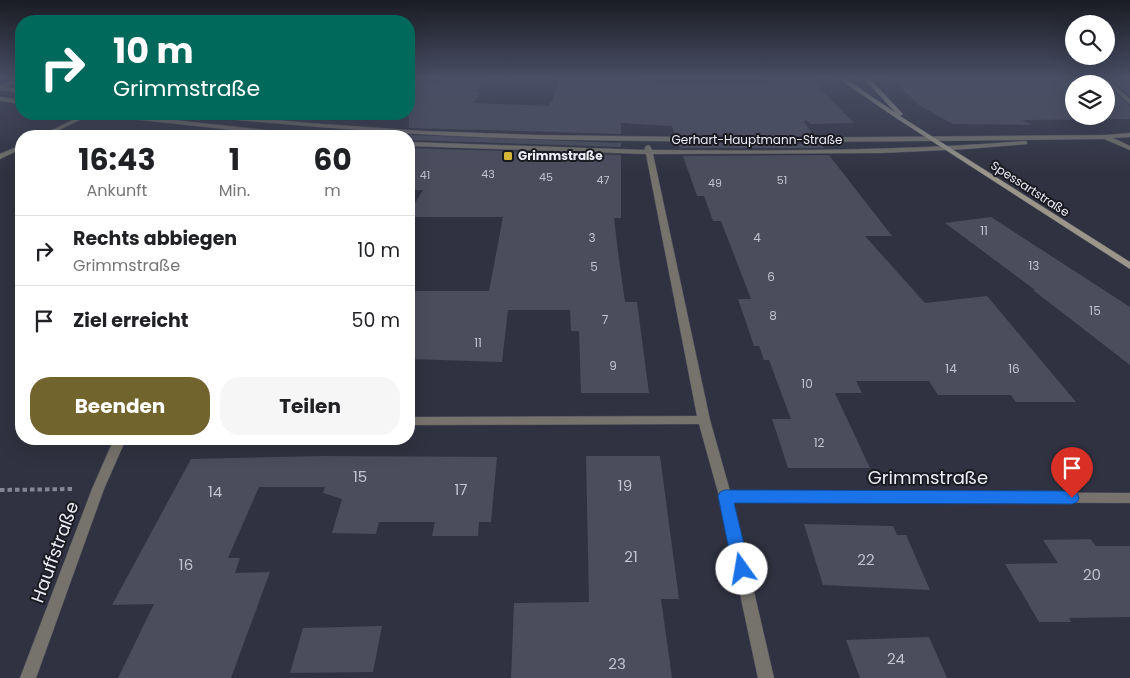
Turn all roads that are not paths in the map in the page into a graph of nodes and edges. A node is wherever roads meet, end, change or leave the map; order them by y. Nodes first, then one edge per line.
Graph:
1 (888, 110) edge
2 (898, 110) edge
3 (76, 120) edge
4 (158, 120) edge
5 (260, 120) edge
6 (355, 129) joint
7 (56, 130) edge
8 (248, 130) edge
9 (372, 130) edge
10 (918, 130) junction
11 (415, 132) edge
12 (1130, 135) edge
13 (1105, 137) junction
14 (931, 138) junction
15 (415, 144) edge
16 (648, 146) junction
17 (1130, 148) edge
18 (947, 149) junction
19 (15, 150) edge
20 (0, 157) edge
21 (1130, 266) edge
22 (704, 420) junction
23 (415, 421) edge
24 (117, 445) edge
25 (725, 496) junction
26 (1130, 498) edge
27 (28, 678) edge
28 (766, 678) edge

1 - 10 main road, Spessartstraße
2 - 10 main road, Spessartstraße
3 - 7 street
4 - 8 street
5 - 6 street, Gerhart-Hauptmann-Straße
6 - 9 street, Gerhart-Hauptmann-Straße
10 - 14 main road, Spessartstraße
11 - 16 street, Gerhart-Hauptmann-Straße
12 - 13 street, Gerhart-Hauptmann-Straße
13 - 14 street, Gerhart-Hauptmann-Straße
13 - 17 street
13 - 18 street, Gerhart-Hauptmann-Straße
14 - 16 street, Gerhart-Hauptmann-Straße
14 - 18 main road, Spessartstraße
15 - 16 street, Gerhart-Hauptmann-Straße
16 - 18 street, Gerhart-Hauptmann-Straße
16 - 22 street
18 - 21 main road, Spessartstraße
19 - 20 street
22 - 23 street
22 - 25 street
24 - 27 street, Hauffstraße
25 - 26 street, Grimmstraße
25 - 28 street

